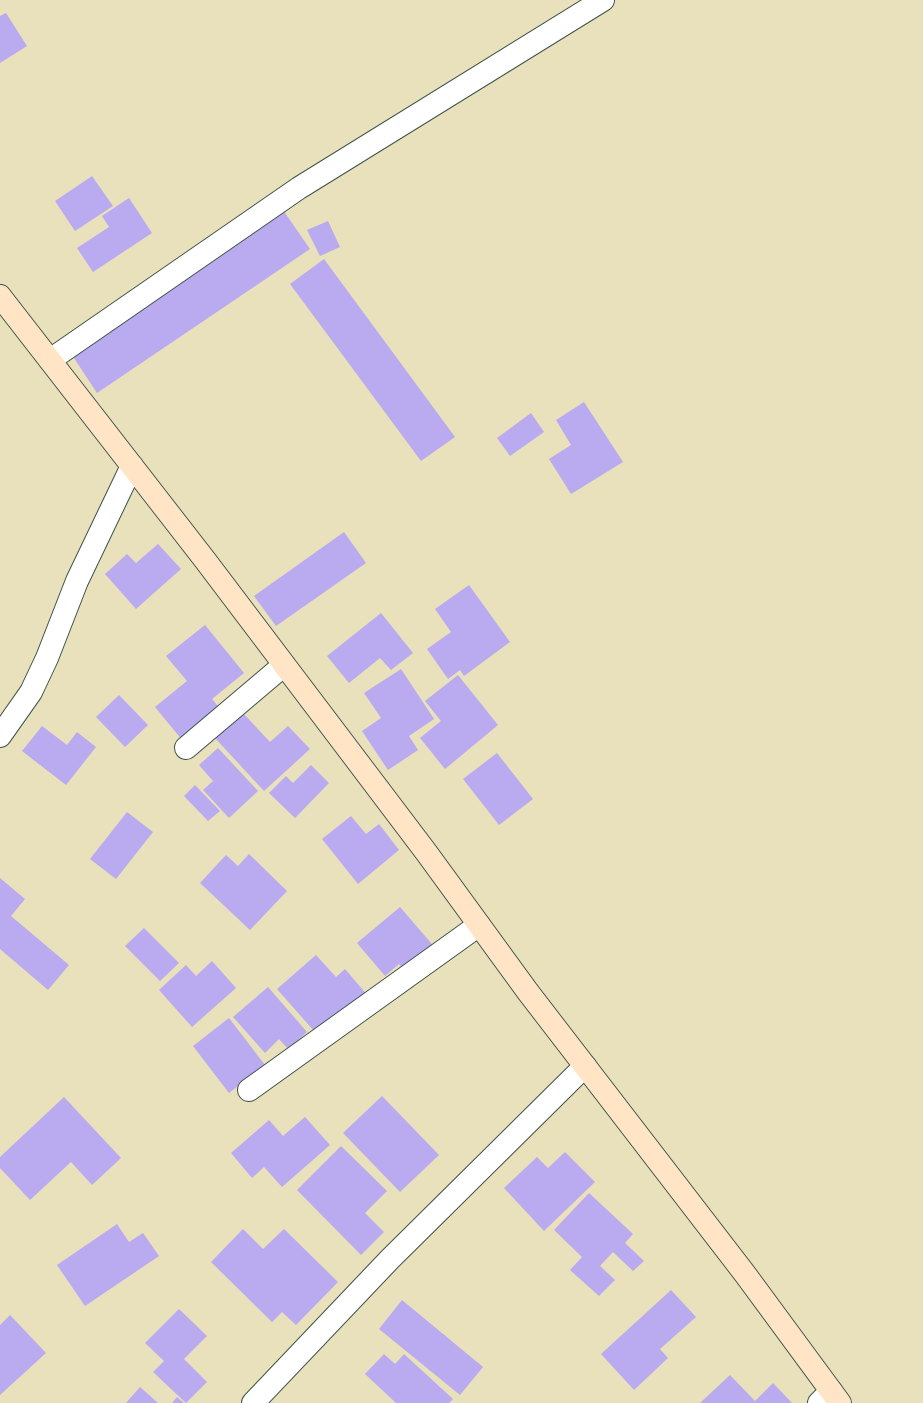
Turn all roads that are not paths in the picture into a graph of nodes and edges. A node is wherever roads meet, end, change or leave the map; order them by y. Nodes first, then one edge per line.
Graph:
1 (603, 0) edge
2 (0, 296) edge
3 (50, 360) junction
4 (132, 466) junction
5 (284, 665) junction
6 (0, 736) edge
7 (186, 748) dead end
8 (479, 925) junction
9 (585, 1066) junction
10 (249, 1090) dead end
11 (830, 1399) edge
12 (253, 1403) edge

1 - 3 street
2 - 3 street
3 - 4 street
4 - 5 street
4 - 6 street
5 - 7 street
5 - 8 street
8 - 9 street
8 - 10 street
9 - 11 street
9 - 12 street

